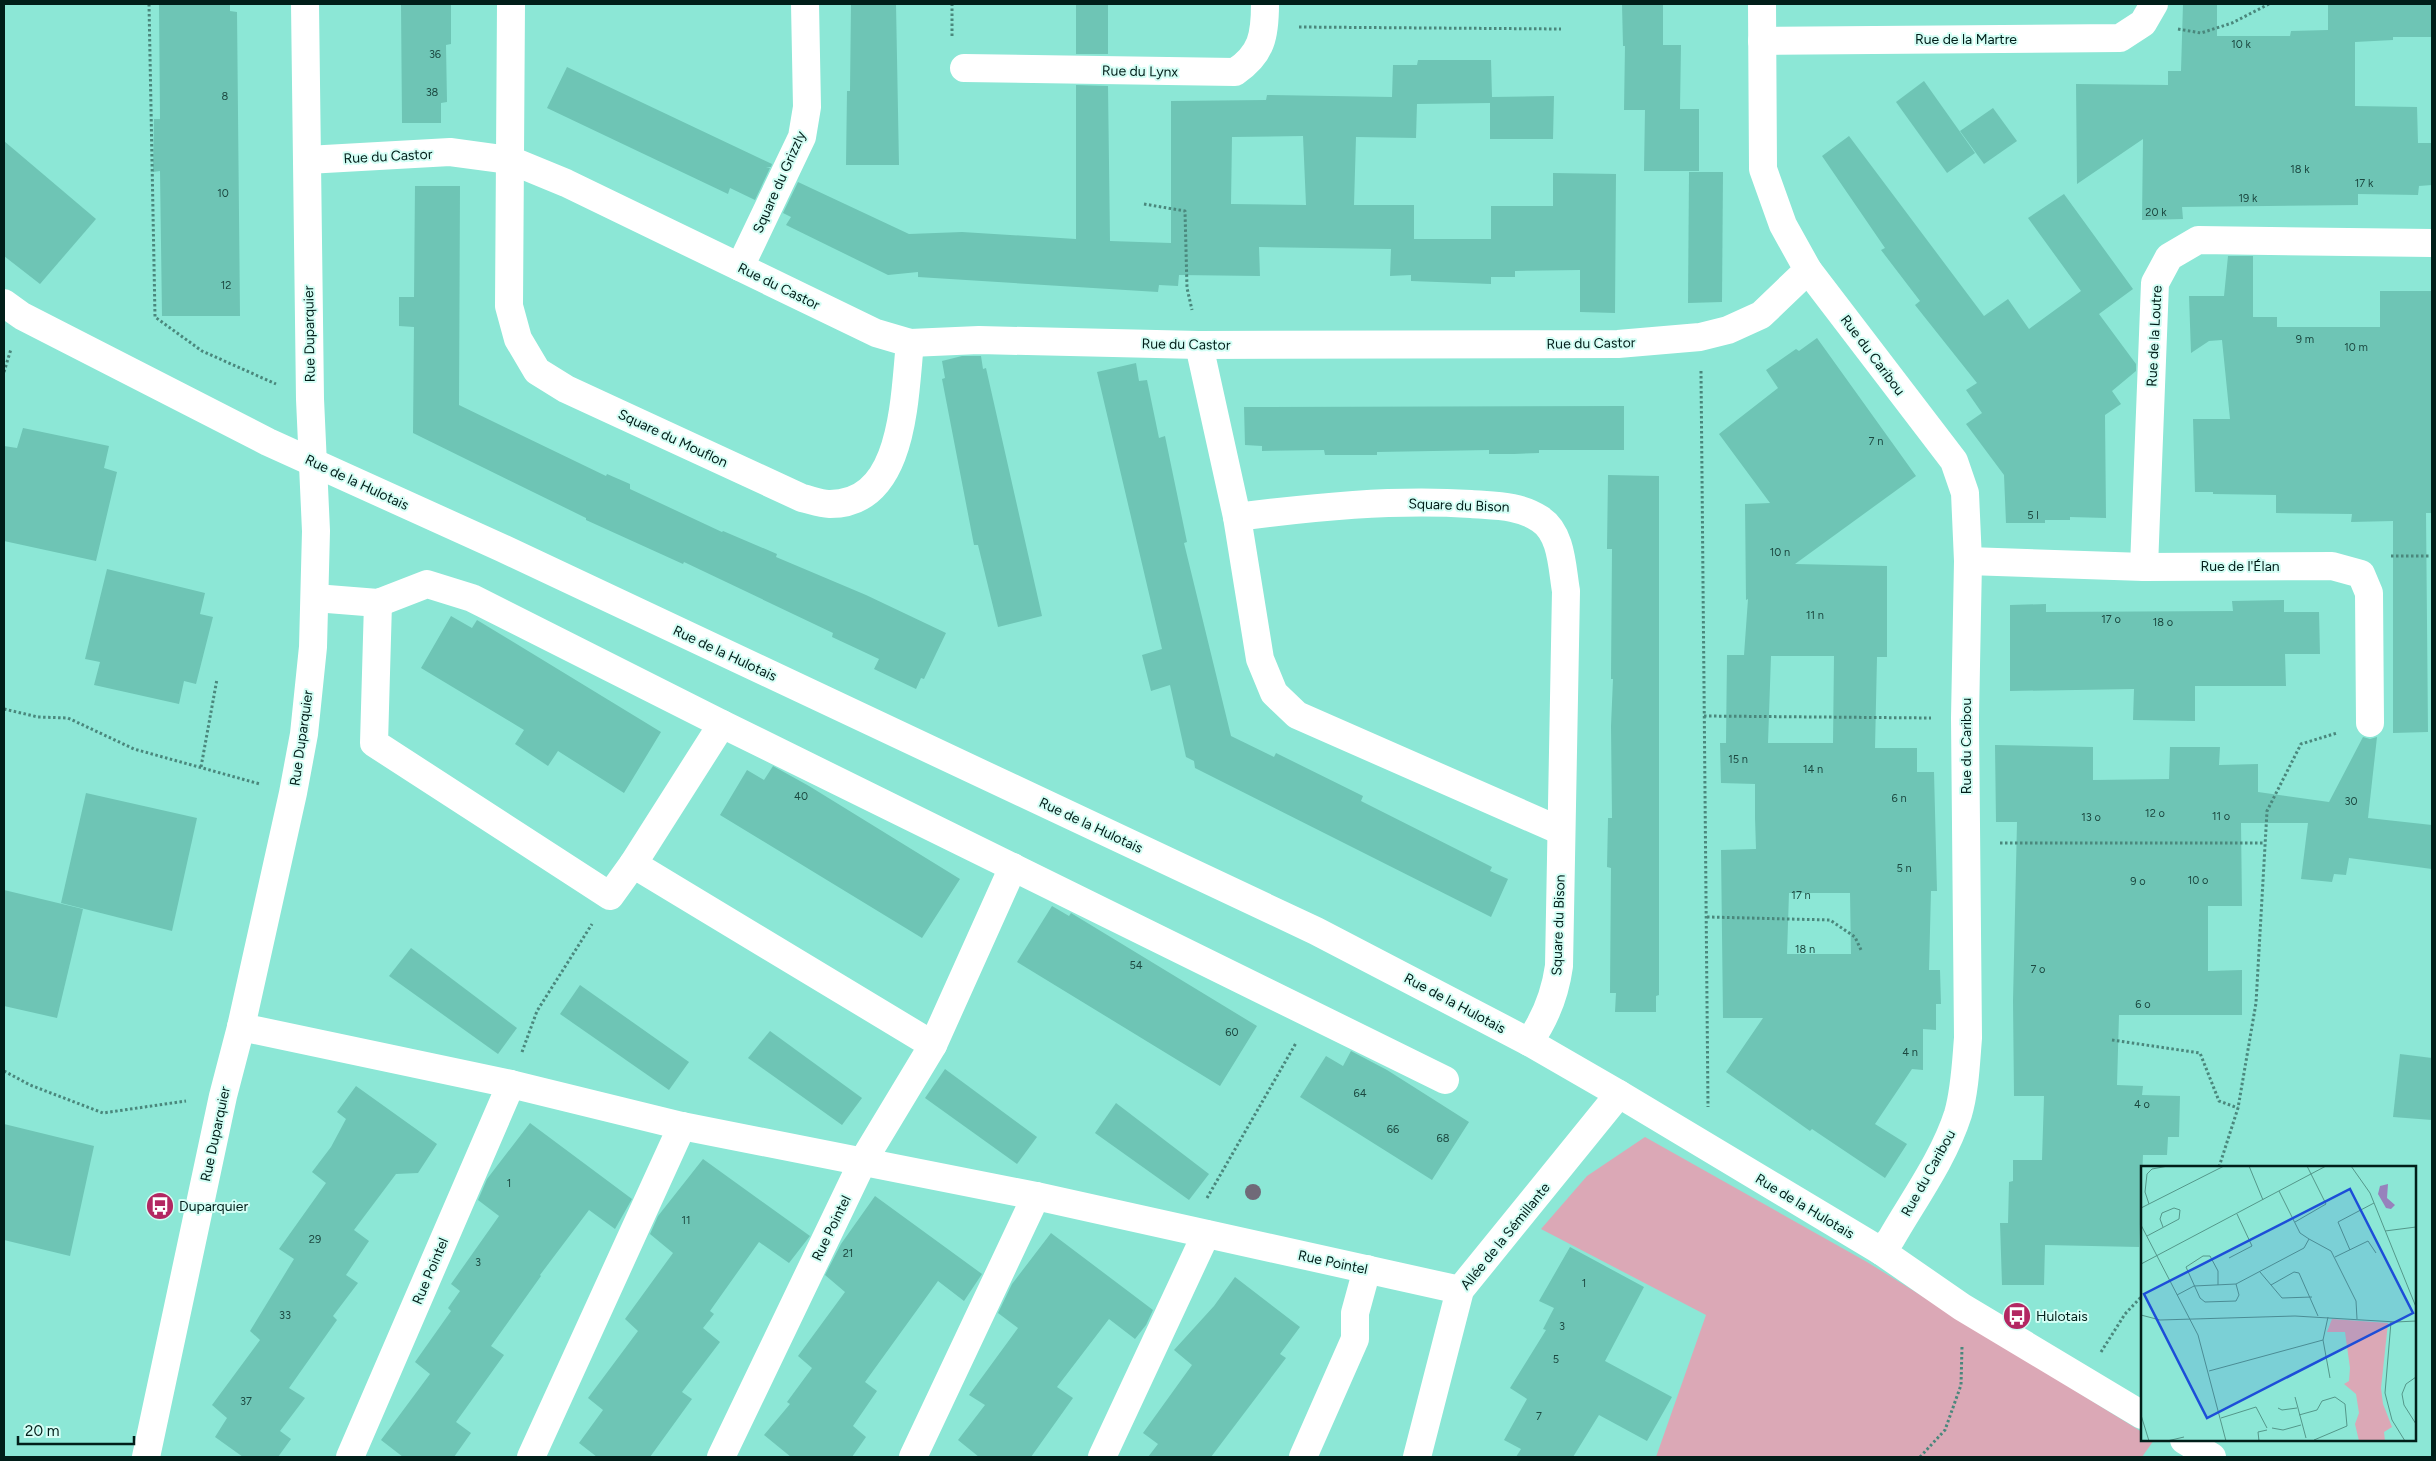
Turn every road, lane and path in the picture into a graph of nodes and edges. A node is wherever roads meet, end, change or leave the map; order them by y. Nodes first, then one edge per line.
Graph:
1 (149, 4) edge
2 (304, 4) edge
3 (511, 4) edge
4 (805, 4) edge
5 (1762, 4) edge
6 (2269, 4) edge
7 (2148, 14) edge
8 (1265, 15) edge
9 (1561, 28) dead end
10 (1762, 41) junction
11 (964, 68) dead end
12 (307, 160) junction
13 (510, 160) junction
14 (1144, 204) dead end
15 (2432, 242) edge
16 (740, 267) junction
17 (1808, 270) junction
18 (4, 303) edge
19 (1700, 337) junction
20 (910, 343) junction
21 (1199, 345) junction
22 (310, 399) junction
23 (314, 461) junction
24 (1237, 517) junction
25 (1968, 561) junction
26 (2144, 567) junction
27 (315, 598) junction
28 (378, 603) junction
29 (217, 679) dead end
30 (4, 709) edge
31 (1704, 716) junction
32 (1965, 718) junction
33 (2370, 723) joint
34 (722, 724) junction
35 (201, 767) junction
36 (293, 793) junction
37 (1560, 831) junction
38 (1966, 843) junction
39 (2264, 843) junction
40 (633, 864) junction
41 (1013, 866) junction
42 (610, 896) junction
43 (1706, 917) junction
44 (1861, 950) dead end
45 (1313, 1015) junction
46 (241, 1027) junction
47 (2112, 1040) dead end
48 (1529, 1042) junction
49 (933, 1045) junction
50 (4, 1071) edge
51 (1444, 1080) dead end
52 (511, 1084) junction
53 (1619, 1094) junction
54 (223, 1096) junction
55 (2238, 1108) junction
56 (682, 1126) junction
57 (1688, 1137) junction
58 (863, 1161) junction
59 (2219, 1166) edge
60 (1036, 1196) junction
61 (1206, 1234) junction
62 (1881, 1251) junction
63 (1367, 1269) junction
64 (1460, 1290) junction
65 (2141, 1297) edge
66 (1962, 1307) junction
67 (2083, 1380) junction
68 (2141, 1414) edge
69 (146, 1457) edge
70 (350, 1457) edge
71 (531, 1457) edge
72 (721, 1457) edge
73 (913, 1457) edge
74 (1102, 1457) edge
75 (1303, 1457) edge
76 (1418, 1457) edge
77 (1920, 1457) edge

1 - 22 path
2 - 12 street, Rue Duparquier
3 - 13 street
4 - 16 street, Square du Grizzly
5 - 10 street
6 - 7 path
7 - 10 street, Rue de la Martre
8 - 9 path
8 - 11 street, Rue du Lynx
10 - 17 street
12 - 13 street, Rue du Castor
12 - 22 street, Rue Duparquier
13 - 16 street, Rue du Castor
13 - 20 street, Square du Mouflon
14 - 21 path
15 - 26 street, Rue de la Loutre
16 - 20 street, Rue du Castor
17 - 19 street, Rue du Castor
17 - 25 street, Rue du Caribou
18 - 23 street, Rue de la Hulotais
19 - 21 street, Rue du Castor
19 - 31 path
20 - 21 street, Rue du Castor
21 - 24 street
22 - 23 street, Rue Duparquier
23 - 27 street, Rue Duparquier
23 - 48 street, Rue de la Hulotais
24 - 37 street
24 - 37 street, Square du Bison
25 - 26 street, Rue de l'Élan
25 - 32 street, Rue du Caribou
26 - 33 street, Rue de l'Élan
27 - 28 street
27 - 36 street, Rue Duparquier
28 - 34 street
28 - 42 street
29 - 35 path
30 - 35 path
31 - 32 path
31 - 43 path
32 - 38 street, Rue du Caribou
33 - 39 path
34 - 40 street
34 - 41 street
35 - 36 path
36 - 46 street, Rue Duparquier
37 - 48 street, Square du Bison
38 - 39 path
38 - 62 street, Rue du Caribou
39 - 55 path
40 - 42 street
40 - 49 street
41 - 45 street
41 - 49 street
42 - 52 path
43 - 44 path
43 - 57 path
45 - 51 street
45 - 61 path
46 - 52 street, Rue Pointel
46 - 54 street, Rue Duparquier
47 - 55 path
48 - 53 street, Rue de la Hulotais
49 - 58 street
50 - 54 path
52 - 56 street, Rue Pointel
52 - 70 street, Rue Pointel
53 - 57 street, Rue de la Hulotais
53 - 64 street, Allée de la Sémillante
54 - 69 street, Rue Duparquier
55 - 59 path
56 - 58 street, Rue Pointel
56 - 71 street
57 - 62 street, Rue de la Hulotais
58 - 60 street, Rue Pointel
58 - 72 street, Rue Pointel
60 - 61 street, Rue Pointel
60 - 73 street
61 - 63 street, Rue Pointel
61 - 74 street
62 - 66 street, Rue de la Hulotais
63 - 64 street, Rue Pointel
63 - 75 street
64 - 76 street, Allée de la Sémillante
65 - 67 path
66 - 67 street, Rue de la Hulotais
66 - 77 path
67 - 68 street, Rue de la Hulotais

